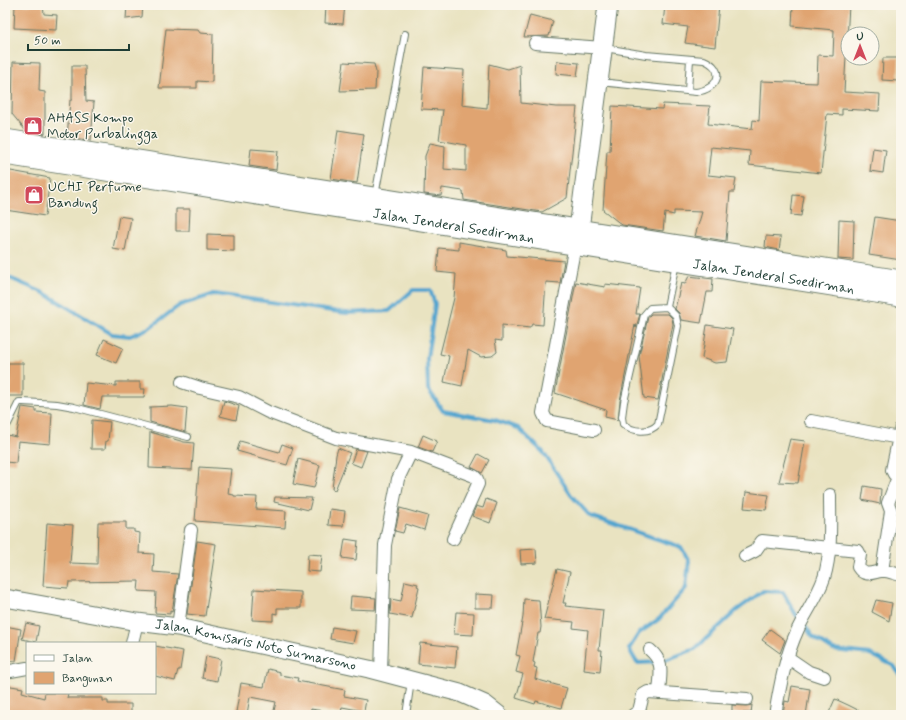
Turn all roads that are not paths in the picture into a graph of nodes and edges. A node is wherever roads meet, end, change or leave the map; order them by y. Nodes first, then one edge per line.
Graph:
1 (608, 5) edge
2 (405, 34) dead end
3 (535, 44) dead end
4 (602, 48) junction
5 (690, 59) junction
6 (598, 82) junction
7 (688, 91) junction
8 (5, 139) edge
9 (5, 155) edge
10 (375, 197) junction
11 (577, 237) junction
12 (676, 261) junction
13 (901, 280) edge
14 (901, 297) edge
15 (667, 307) junction
16 (182, 382) dead end
17 (811, 422) dead end
18 (5, 426) edge
19 (594, 430) dead end
20 (900, 432) edge
21 (188, 437) dead end
22 (411, 452) junction
23 (899, 477) edge
24 (830, 495) dead end
25 (191, 530) dead end
26 (453, 539) dead end
27 (828, 548) junction
28 (745, 556) dead end
29 (882, 570) junction
30 (901, 575) edge
31 (5, 598) edge
32 (137, 622) junction
33 (178, 627) junction
34 (132, 642) edge
35 (650, 650) dead end
36 (787, 657) junction
37 (26, 668) edge
38 (5, 672) edge
39 (381, 672) junction
40 (824, 676) dead end
41 (412, 679) junction
42 (659, 693) junction
43 (747, 699) dead end
44 (406, 715) edge
45 (499, 715) edge
46 (633, 715) edge
47 (775, 715) edge

1 - 4 main road
2 - 10 lane
3 - 4 street
4 - 5 lane
4 - 6 main road
5 - 7 lane
5 - 7 lane
6 - 7 lane
6 - 11 main road
8 - 10 main road, Jalan Jenderal Soedirman
9 - 11 main road, Jalan Jenderal Soedirman
10 - 11 main road, Jalan Jenderal Soedirman
11 - 12 main road, Jalan Jenderal Soedirman
11 - 13 main road, Jalan Jenderal Soedirman
11 - 19 street
12 - 14 main road, Jalan Jenderal Soedirman
12 - 15 lane
15 - 15 lane
16 - 22 street
17 - 20 street
18 - 21 lane
20 - 23 street
22 - 26 street
22 - 39 street
23 - 29 street
24 - 27 street
25 - 33 street
27 - 28 street
27 - 29 street
27 - 36 street
29 - 30 street
31 - 32 street, Jalan Komisaris Noto Sumarsono
32 - 33 street, Jalan Komisaris Noto Sumarsono
32 - 34 street
33 - 39 street, Jalan Komisaris Noto Sumarsono
35 - 42 street
36 - 40 street
36 - 47 street
37 - 38 street
39 - 41 street, Jalan Komisaris Noto Sumarsono
41 - 44 lane
41 - 45 street, Jalan Komisaris Noto Sumarsono
42 - 43 street
42 - 46 street

